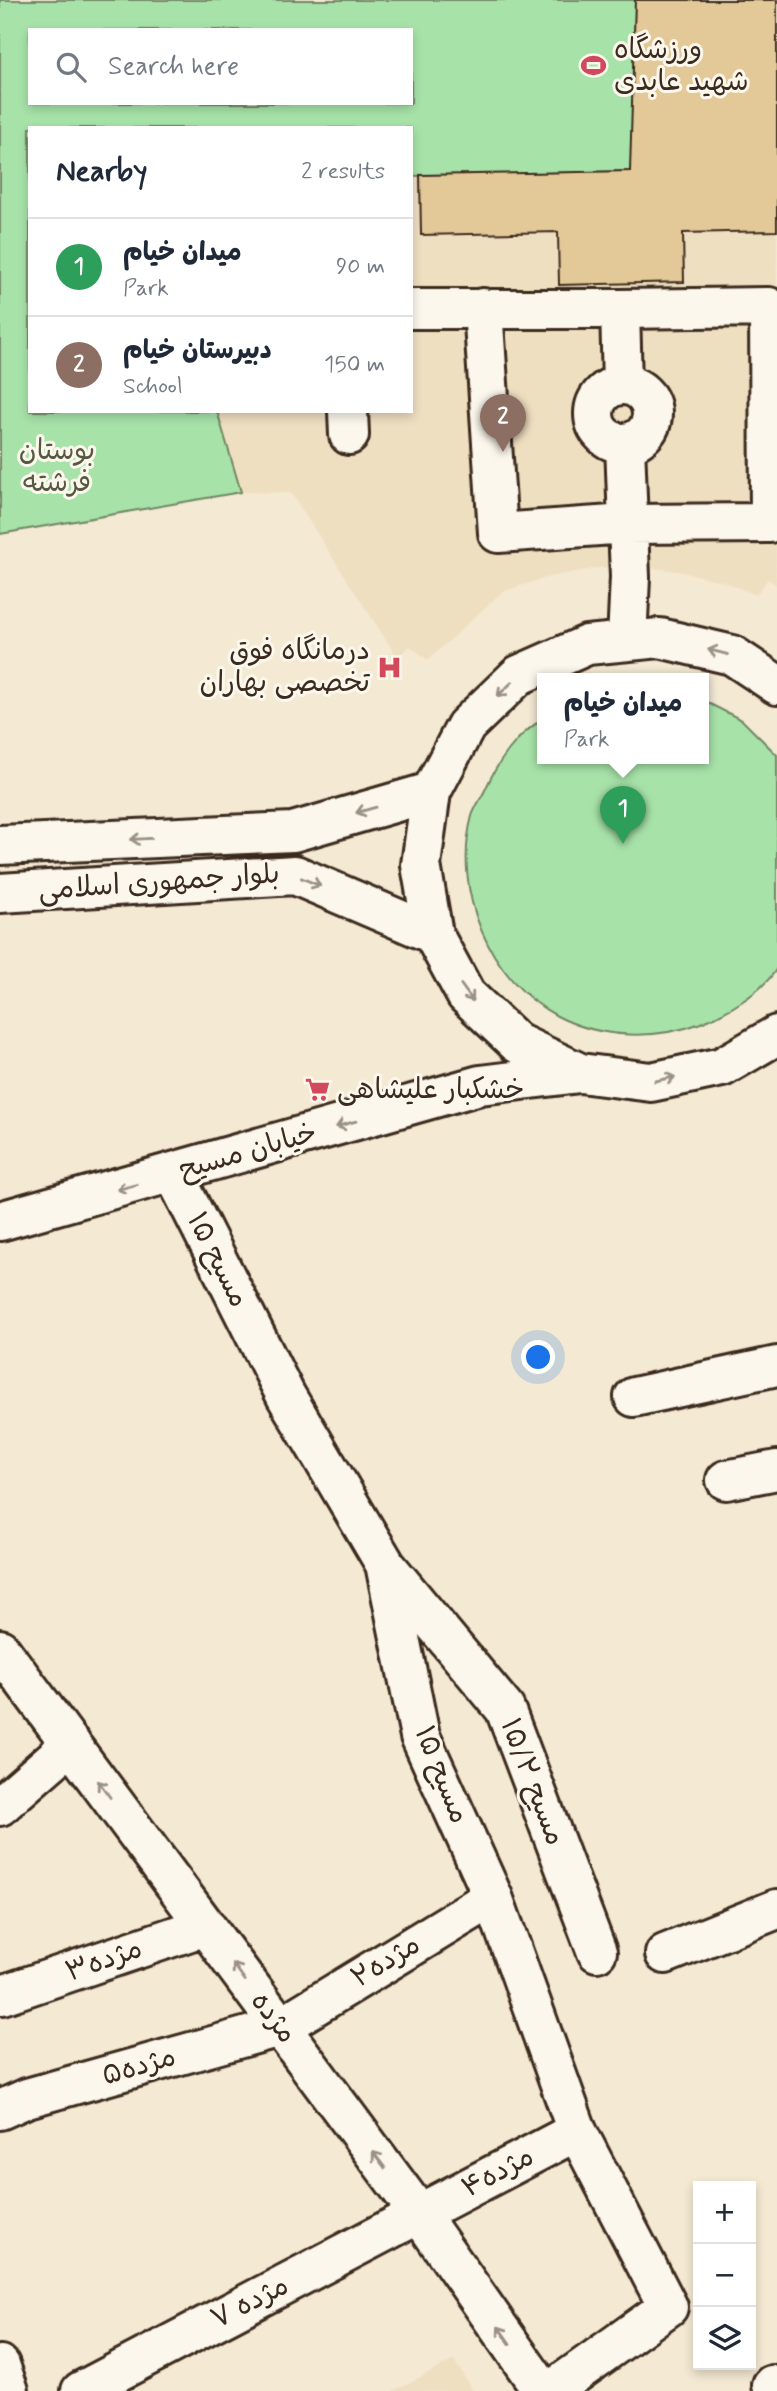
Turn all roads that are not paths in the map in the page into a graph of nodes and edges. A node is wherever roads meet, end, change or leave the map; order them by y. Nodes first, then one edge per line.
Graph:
1 (413, 309) edge
2 (483, 309) junction
3 (620, 309) junction
4 (627, 524) junction
5 (628, 641) junction
6 (777, 685) edge
7 (431, 792) junction
8 (0, 845) edge
9 (0, 893) edge
10 (433, 934) junction
11 (777, 1035) edge
12 (580, 1073) junction
13 (174, 1174) junction
14 (0, 1222) edge
15 (777, 1366) edge
16 (634, 1397) dead end
17 (777, 1470) edge
18 (726, 1480) dead end
19 (385, 1564) junction
20 (0, 1648) edge
21 (71, 1744) junction
22 (0, 1806) edge
23 (493, 1896) junction
24 (777, 1909) edge
25 (205, 1926) junction
26 (597, 1952) dead end
27 (665, 1954) dead end
28 (2, 1995) dead end
29 (279, 2027) junction
30 (0, 2110) edge
31 (578, 2131) junction
32 (419, 2215) junction
33 (0, 2365) edge
34 (9, 2391) edge
35 (81, 2391) edge
36 (543, 2391) edge
37 (551, 2391) edge

1 - 2 street
2 - 3 street
2 - 4 street
3 - 4 street
3 - 4 street
4 - 5 street
6 -> 5 street
5 -> 7 street
7 -> 8 street, بلوار جمهوری اسلامی
7 - 10 street
9 -> 10 street, بلوار جمهوری اسلامی
10 -> 12 street
12 -> 11 street
12 -> 13 street, خیابان مسیح
13 -> 14 street, خیابان مسیح
13 - 19 street, مسیح ۱۵
15 - 16 street
17 - 18 street
19 - 23 street, مسیح ۱۵
19 - 26 street, مسیح ۱۵/۲
20 - 21 street, مژده
21 - 22 street
25 -> 21 street, مژده
23 - 29 street, مژده۲
23 - 31 street, مسیح ۱۵
24 - 27 street
25 - 28 street, مژده۳
29 -> 25 street, مژده
29 - 30 street, مژده۵
32 -> 29 street, مژده
31 - 32 street, مژده۴
31 - 37 street, مسیح ۱۵
32 - 35 street, مژده ۷
36 -> 32 street, مژده
33 - 34 street

